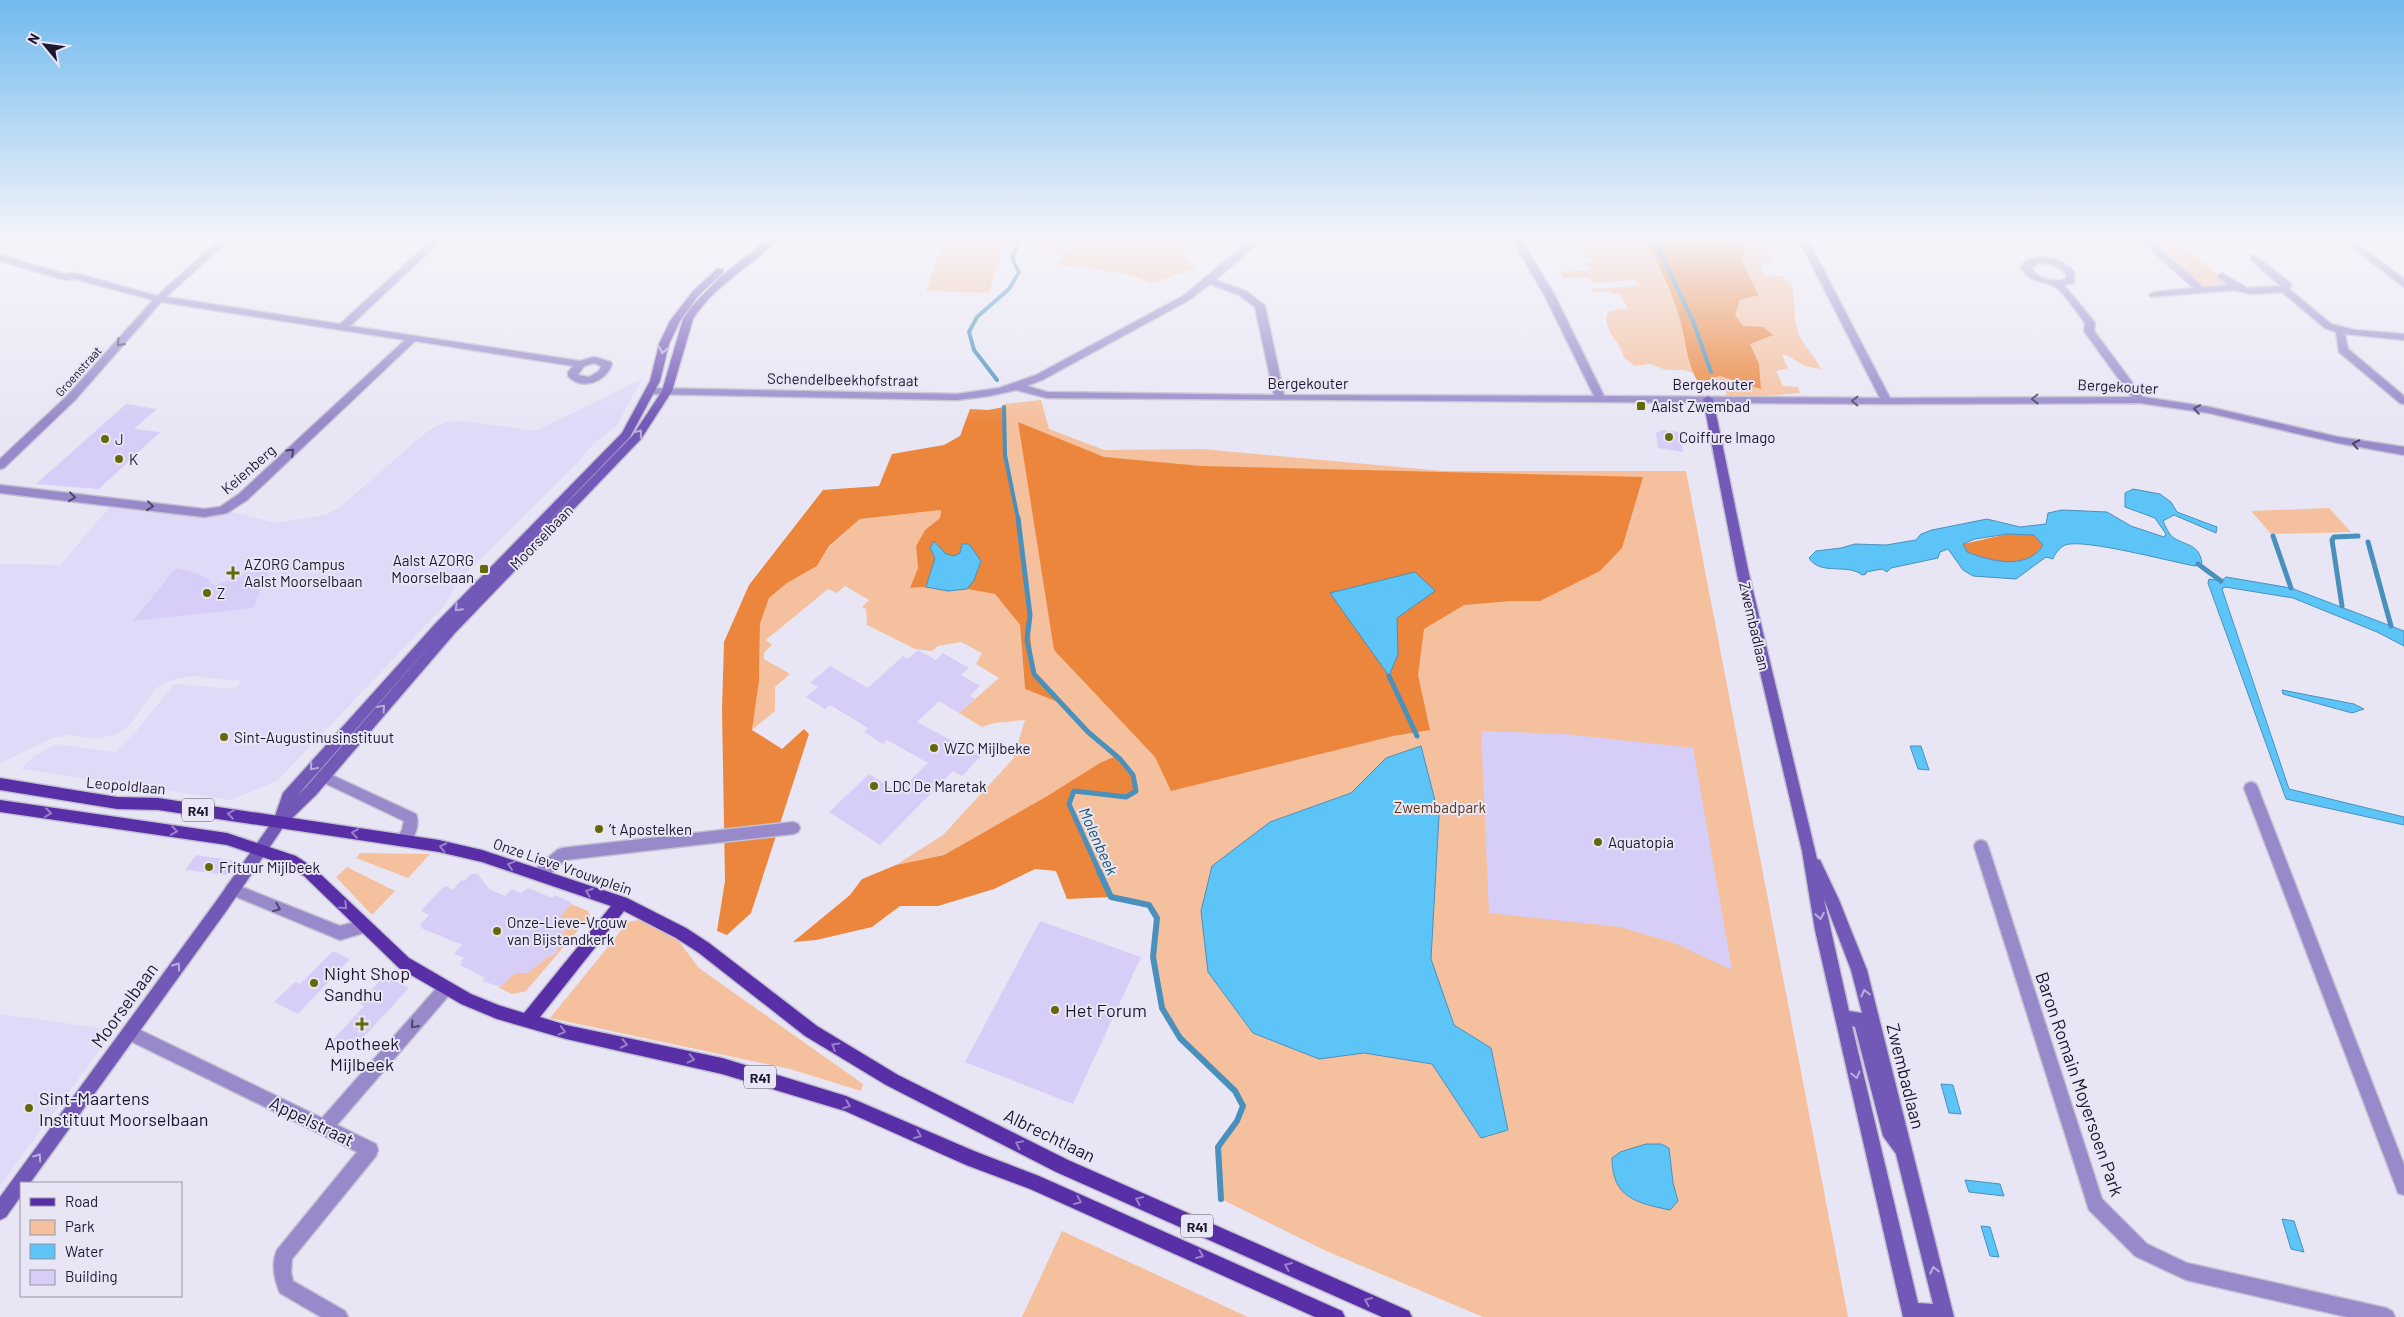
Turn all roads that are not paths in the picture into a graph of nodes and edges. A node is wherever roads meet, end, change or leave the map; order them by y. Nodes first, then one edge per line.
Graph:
1 (159, 299) edge
2 (162, 299) edge
3 (373, 299) edge
4 (692, 299) edge
5 (703, 299) edge
6 (1183, 299) edge
7 (1254, 299) edge
8 (1552, 299) edge
9 (1834, 299) edge
10 (2070, 299) edge
11 (2296, 299) edge
12 (343, 327) junction
13 (2342, 331) junction
14 (2404, 337) edge
15 (413, 338) junction
16 (574, 366) dead end
17 (1017, 387) junction
18 (650, 391) junction
19 (667, 391) junction
20 (1280, 398) junction
21 (1600, 399) junction
22 (1708, 399) junction
23 (2140, 400) junction
24 (1887, 401) junction
25 (2404, 401) edge
26 (2404, 451) edge
27 (0, 465) edge
28 (0, 489) edge
29 (323, 776) junction
30 (0, 784) edge
31 (2251, 788) dead end
32 (0, 806) edge
33 (279, 822) junction
34 (794, 828) dead end
35 (403, 840) junction
36 (1981, 846) dead end
37 (260, 849) junction
38 (1809, 851) junction
39 (539, 874) junction
40 (232, 889) junction
41 (622, 903) junction
42 (365, 926) junction
43 (704, 948) joint
44 (446, 988) junction
45 (1842, 1018) junction
46 (527, 1021) junction
47 (130, 1032) junction
48 (325, 1127) junction
49 (1904, 1151) junction
50 (21, 1182) edge
51 (20, 1183) edge
52 (2404, 1187) edge
53 (0, 1211) edge
54 (1912, 1315) edge
55 (1945, 1316) edge
56 (338, 1317) edge
57 (1336, 1317) edge
58 (1403, 1317) edge
59 (2386, 1317) edge

1 -> 27 street, Groenstraat
2 - 12 street
3 - 12 street
4 -> 18 main road, Moorselbaan
5 - 19 main road, Moorselbaan
6 - 17 street, Schendelbeekhofstraat
7 - 20 street
8 - 21 street
9 - 24 street
10 - 23 street
11 - 13 street
12 - 15 street
13 - 14 street
13 - 25 street
15 - 16 street
28 -> 15 street, Keienberg
17 - 19 street, Schendelbeekhofstraat
17 - 20 street, Bergekouter
18 - 19 street
18 -> 33 main road, Moorselbaan
29 -> 19 main road, Moorselbaan
20 - 21 street, Bergekouter
21 - 22 street, Bergekouter
24 -> 22 street, Bergekouter
22 - 38 main road, Zwembadlaan
23 -> 24 street, Bergekouter
26 -> 23 street, Bergekouter
29 - 33 main road, Moorselbaan
29 - 35 street
33 -> 30 main road, Leopoldlaan / R41
31 - 52 street
32 -> 37 main road, R41
35 -> 33 main road, Onze Lieve Vrouwplein / R41
33 - 37 main road, Moorselbaan
34 - 39 street
39 -> 35 main road, Onze Lieve Vrouwplein / R41
36 - 59 street, Baron Romain Moyersoen Park
37 - 40 main road, Moorselbaan
37 -> 42 main road, R41
38 -> 45 main road, Zwembadlaan
49 -> 38 main road, Zwembadlaan
41 -> 39 main road, Onze Lieve Vrouwplein / R41
40 -> 42 street
47 -> 40 main road, Moorselbaan
41 - 43 main road, Onze Lieve Vrouwplein / R41
41 - 46 main road
42 - 44 main road, R41
58 -> 43 main road, Albrechtlaan / R41
44 - 46 main road, R41
44 -> 48 street
45 - 49 main road
45 -> 54 main road, Zwembadlaan
46 -> 57 main road, R41
47 - 48 street, Appelstraat
50 -> 47 main road, Moorselbaan
48 - 56 street, Appelstraat
55 -> 49 main road, Zwembadlaan
53 -> 51 main road, Moorselbaan
54 - 55 main road

